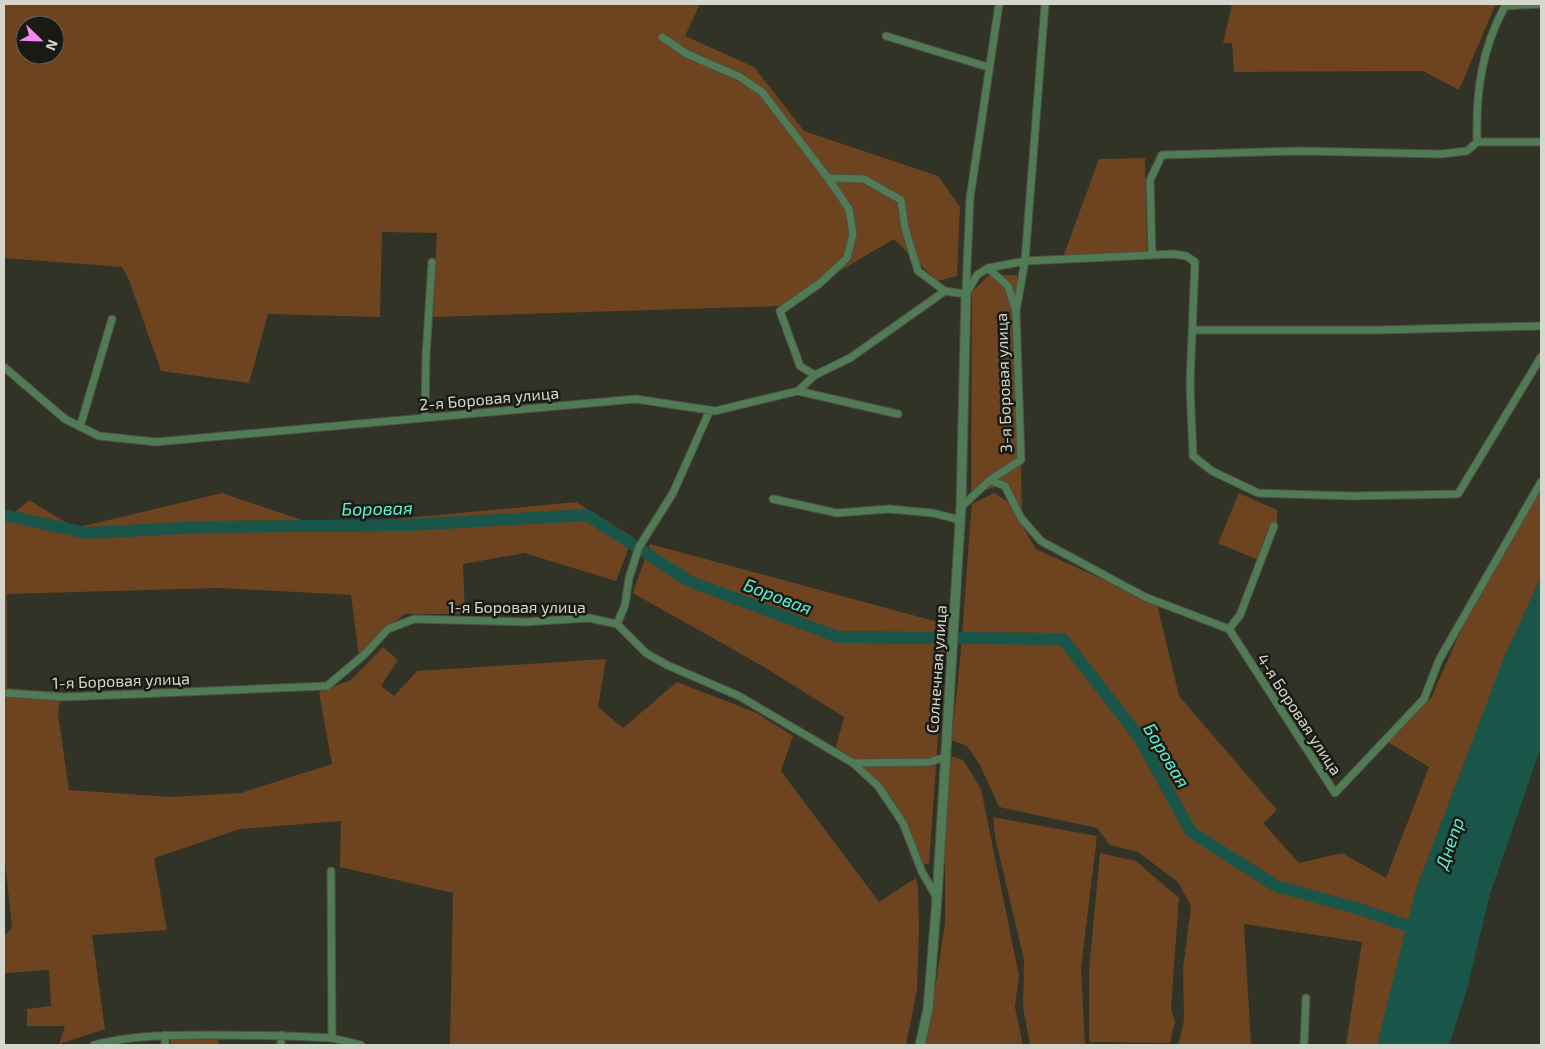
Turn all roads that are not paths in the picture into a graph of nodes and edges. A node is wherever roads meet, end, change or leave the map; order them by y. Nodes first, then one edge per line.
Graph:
1 (999, 4) edge
2 (1045, 4) edge
3 (1541, 4) edge
4 (886, 36) dead end
5 (662, 38) dead end
6 (988, 67) junction
7 (1477, 142) junction
8 (1541, 142) edge
9 (828, 178) junction
10 (1152, 254) junction
11 (1025, 261) junction
12 (432, 262) dead end
13 (988, 268) junction
14 (945, 291) junction
15 (966, 294) junction
16 (1016, 311) junction
17 (112, 319) dead end
18 (1541, 326) edge
19 (1192, 330) junction
20 (1541, 357) edge
21 (4, 367) edge
22 (815, 375) junction
23 (798, 391) junction
24 (710, 410) junction
25 (898, 414) dead end
26 (425, 417) junction
27 (80, 426) junction
28 (990, 480) junction
29 (1541, 482) edge
30 (773, 499) dead end
31 (961, 507) junction
32 (960, 520) junction
33 (1274, 526) dead end
34 (617, 624) junction
35 (1229, 629) junction
36 (4, 693) edge
37 (945, 757) junction
38 (854, 763) junction
39 (331, 871) dead end
40 (937, 898) junction
41 (1306, 998) dead end
42 (165, 1035) junction
43 (281, 1035) junction
44 (332, 1038) junction
45 (94, 1045) edge
46 (165, 1045) edge
47 (281, 1045) edge
48 (360, 1045) edge
49 (920, 1045) edge
50 (1304, 1045) edge

1 - 6 street
2 - 11 street
3 - 7 street
4 - 6 street
5 - 9 street
6 - 15 street
7 - 8 street
7 - 10 street
9 - 14 street
9 - 22 street
10 - 11 street
10 - 19 street
11 - 13 street
11 - 16 street
12 - 26 street
13 - 15 street
13 - 16 street, 3-я Боровая улица
14 - 15 street
14 - 22 street, 2-я Боровая улица
15 - 31 street, Солнечная улица
16 - 28 street, 3-я Боровая улица
17 - 27 street
18 - 19 street
19 - 20 street
21 - 27 street, 2-я Боровая улица
22 - 23 street, 2-я Боровая улица
23 - 24 street, 2-я Боровая улица
23 - 25 street
24 - 26 street, 2-я Боровая улица
24 - 34 street
26 - 27 street, 2-я Боровая улица
28 - 31 street, 3-я Боровая улица
28 - 35 street
29 - 35 street, 4-я Боровая улица
30 - 32 street
31 - 32 street, Солнечная улица
32 - 37 street, Солнечная улица
33 - 35 street
34 - 36 street, 1-я Боровая улица
34 - 38 street
37 - 38 street
37 - 40 street, Солнечная улица
38 - 40 street
39 - 44 street
40 - 49 street, Солнечная улица
41 - 50 street
42 - 43 street
42 - 45 street
42 - 46 street
43 - 44 street
43 - 47 street
44 - 48 street

